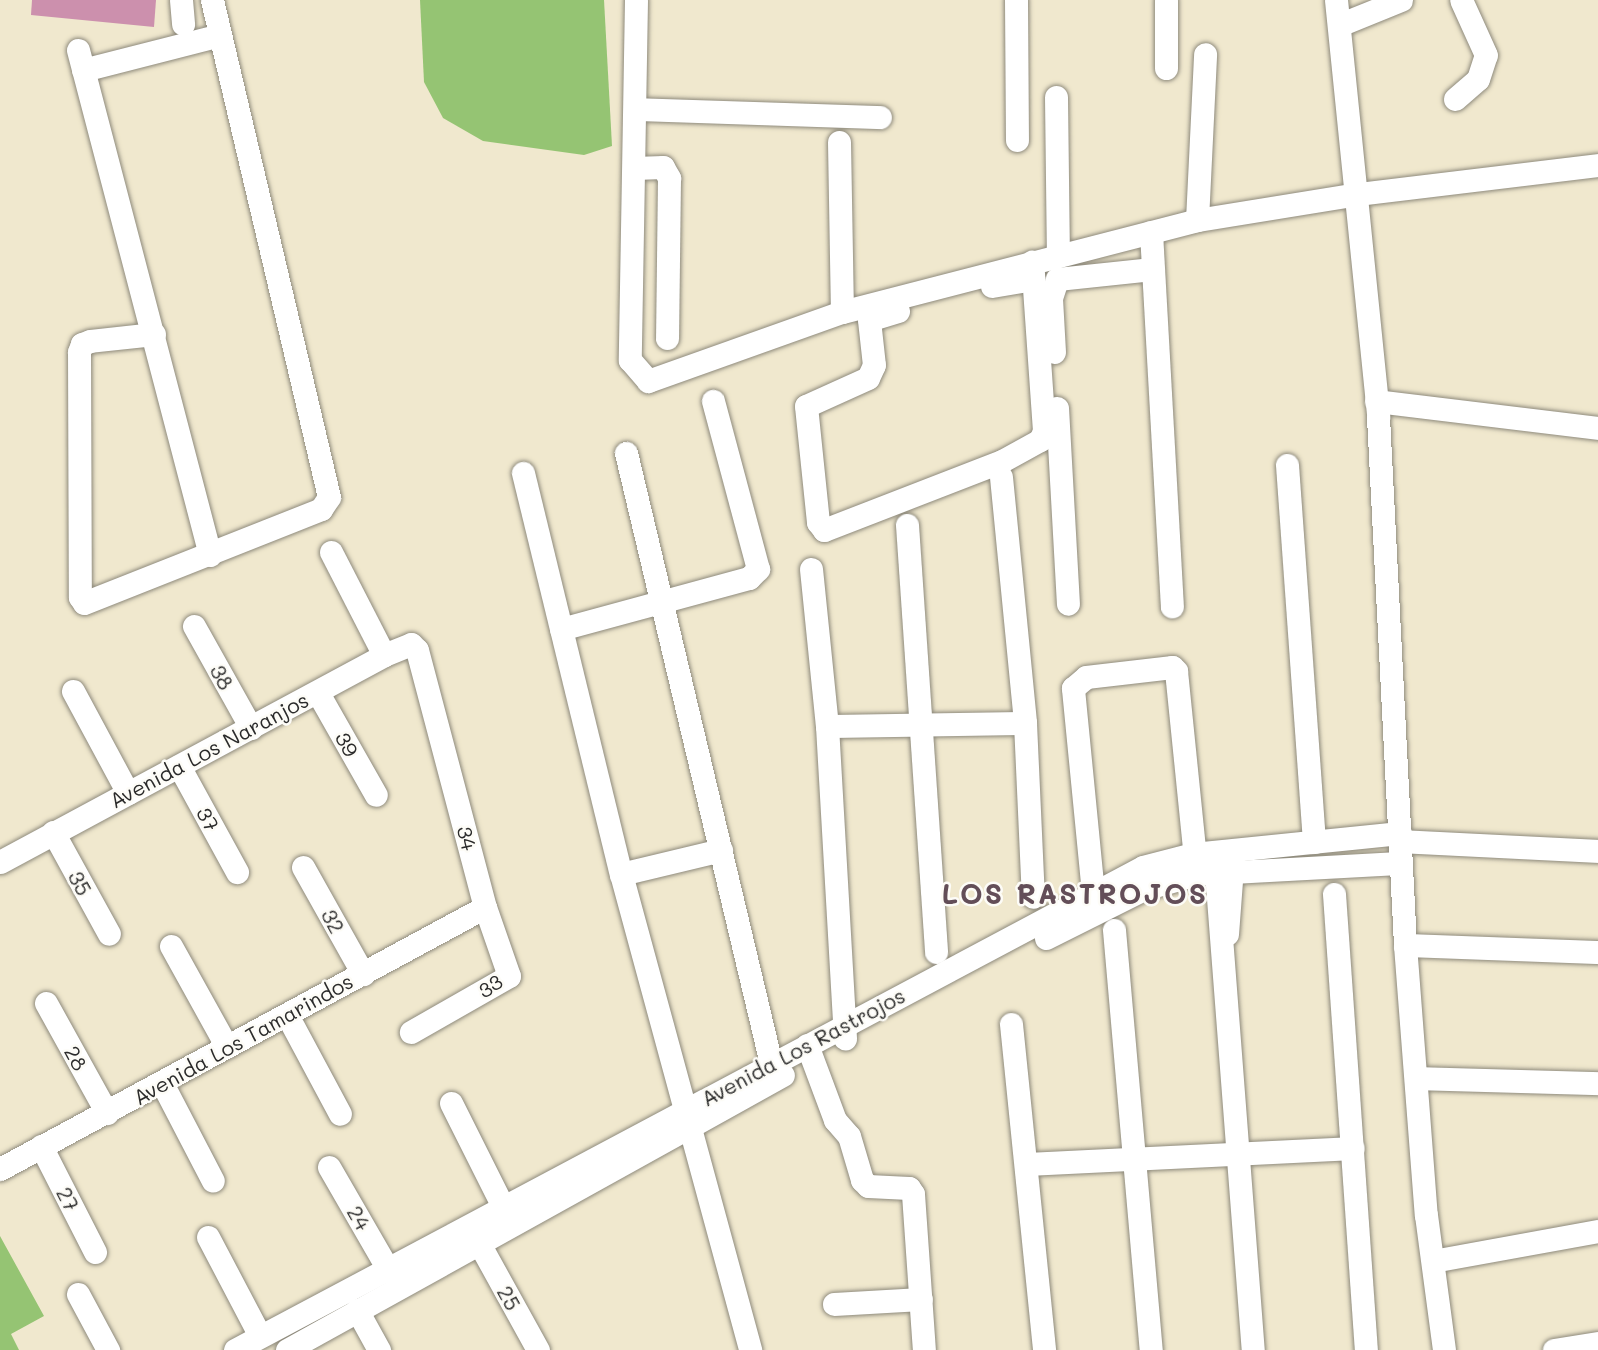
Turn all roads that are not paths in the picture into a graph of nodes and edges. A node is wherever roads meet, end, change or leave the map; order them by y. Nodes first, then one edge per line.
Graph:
1 (181, 0) edge
2 (212, 0) edge
3 (636, 0) edge
4 (1016, 0) edge
5 (1166, 0) edge
6 (1336, 0) edge
7 (1401, 0) edge
8 (1461, 0) edge
9 (183, 24) dead end
10 (1339, 25) junction
11 (220, 35) junction
12 (1205, 54) dead end
13 (1166, 68) dead end
14 (1056, 97) dead end
15 (1455, 99) dead end
16 (635, 109) junction
17 (880, 117) dead end
18 (1017, 140) dead end
19 (839, 142) dead end
20 (1598, 165) edge
21 (634, 168) junction
22 (1358, 194) junction
23 (1197, 220) junction
24 (1151, 232) junction
25 (1058, 256) junction
26 (1152, 269) junction
27 (1033, 270) junction
28 (842, 312) junction
29 (154, 334) junction
30 (667, 338) dead end
31 (713, 401) dead end
32 (1376, 401) junction
33 (1598, 428) edge
34 (626, 453) dead end
35 (1287, 465) dead end
36 (523, 473) dead end
37 (1001, 477) dead end
38 (906, 525) dead end
39 (331, 552) dead end
40 (210, 555) junction
41 (811, 569) dead end
42 (662, 604) junction
43 (1068, 604) dead end
44 (1172, 606) dead end
45 (194, 626) dead end
46 (561, 629) junction
47 (417, 650) joint
48 (384, 654) junction
49 (73, 691) dead end
50 (318, 693) junction
51 (1025, 723) junction
52 (827, 726) junction
53 (251, 728) junction
54 (923, 728) junction
55 (179, 766) junction
56 (128, 793) junction
57 (376, 795) dead end
58 (53, 832) junction
59 (1314, 842) junction
60 (1401, 846) junction
61 (721, 850) junction
62 (1598, 851) edge
63 (0, 862) edge
64 (1214, 862) junction
65 (303, 867) dead end
66 (237, 872) dead end
67 (621, 874) junction
68 (1093, 893) junction
69 (1334, 894) dead end
70 (1033, 897) dead end
71 (485, 907) junction
72 (1114, 930) dead end
73 (108, 934) dead end
74 (1405, 945) junction
75 (171, 946) dead end
76 (936, 952) dead end
77 (1598, 952) edge
78 (363, 974) junction
79 (46, 1003) dead end
80 (287, 1015) junction
81 (1011, 1024) dead end
82 (411, 1032) dead end
83 (843, 1034) junction
84 (227, 1048) junction
85 (810, 1052) junction
86 (773, 1072) junction
87 (1416, 1078) junction
88 (162, 1083) junction
89 (1598, 1083) edge
90 (452, 1103) dead end
91 (107, 1113) junction
92 (340, 1114) dead end
93 (690, 1118) junction
94 (41, 1146) junction
95 (1353, 1147) junction
96 (1237, 1155) junction
97 (1137, 1161) junction
98 (1028, 1164) junction
99 (329, 1167) dead end
100 (0, 1169) edge
101 (213, 1181) dead end
102 (503, 1207) junction
103 (1598, 1231) edge
104 (208, 1237) dead end
105 (480, 1245) junction
106 (95, 1252) dead end
107 (1433, 1261) junction
108 (388, 1269) junction
109 (78, 1294) dead end
110 (921, 1299) junction
111 (834, 1304) dead end
112 (357, 1310) junction
113 (260, 1336) junction
114 (1598, 1343) edge
115 (108, 1350) edge
116 (234, 1350) edge
117 (286, 1350) edge
118 (379, 1350) edge
119 (538, 1350) edge
120 (750, 1350) edge
121 (924, 1350) edge
122 (1045, 1350) edge
123 (1151, 1350) edge
124 (1253, 1350) edge
125 (1366, 1350) edge
126 (1444, 1350) edge
127 (1554, 1350) edge

1 - 9 street
2 - 11 street
3 - 16 street
4 - 18 street
5 - 13 street
6 - 10 street
7 - 10 street
8 - 15 street
10 - 22 street
11 - 29 street
11 - 40 street
12 - 23 street
14 - 25 street
16 - 17 street
16 - 21 street
19 - 28 street
20 - 22 street
21 - 28 street
21 - 30 street
22 - 23 street
22 - 32 street
23 - 24 street
24 - 25 street
24 - 26 street
25 - 27 street
26 - 43 street
26 - 44 street
27 - 27 street
27 - 28 street
29 - 40 street
29 - 40 street
31 - 42 street
32 - 33 street
32 - 60 street
34 - 42 street
35 - 59 street
36 - 46 street
37 - 51 street
38 - 54 street
39 - 48 street
41 - 52 street
42 - 46 street
42 - 61 street
45 - 53 street, 38
46 - 67 street
47 - 48 street, Avenida Los Naranjos
47 - 71 street, 34
48 - 50 street, Avenida Los Naranjos
49 - 56 street
50 - 53 street, Avenida Los Naranjos
50 - 57 street, 39
51 - 54 street
51 - 70 street
52 - 54 street
52 - 83 street
53 - 55 street, Avenida Los Naranjos
54 - 76 street
55 - 56 street, Avenida Los Naranjos
55 - 66 street, 37
56 - 58 street, Avenida Los Naranjos
58 - 63 street, Avenida Los Naranjos
58 - 73 street, 35
59 - 60 street, Avenida Los Rastrojos
59 - 64 street, Avenida Los Rastrojos
60 - 62 street
60 - 64 street, Avenida Los Rastrojos
60 - 74 street
61 - 67 street
61 - 86 street
64 - 68 street, Avenida Los Rastrojos
64 - 68 street
64 - 83 street, Avenida Los Rastrojos
64 - 96 street
65 - 78 street, 32
67 - 93 street
68 - 83 street, Avenida Los Rastrojos
69 - 95 street
71 - 78 street, Avenida Los Tamarindos
71 - 82 street, 33
72 - 97 street
74 - 77 street
74 - 87 street
75 - 84 street
78 - 80 street, Avenida Los Tamarindos
79 - 91 street, 28
80 - 84 street, Avenida Los Tamarindos
80 - 92 street
81 - 98 street
83 - 85 street, Avenida Los Rastrojos
84 - 88 street, Avenida Los Tamarindos
85 - 86 street, Avenida Los Rastrojos
85 - 110 street
86 - 93 street, Avenida Los Rastrojos
87 - 89 street
87 - 107 street
88 - 91 street, Avenida Los Tamarindos
88 - 101 street
90 - 102 street
91 - 94 street, Avenida Los Tamarindos
93 - 102 street, Avenida Los Rastrojos
93 - 105 street, Avenida Los Rastrojos
93 - 120 street
94 - 100 street, Avenida Los Tamarindos
94 - 106 street, 27
95 - 96 street
95 - 125 street
96 - 97 street
96 - 124 street
97 - 98 street
97 - 123 street
98 - 122 street
99 - 108 street, 24
102 - 108 street, Avenida Los Rastrojos
103 - 107 street
104 - 113 street
105 - 112 street, Avenida Los Rastrojos
105 - 119 street, 25
107 - 126 street
108 - 113 street, Avenida Los Rastrojos
109 - 115 street
110 - 111 street
110 - 121 street
112 - 117 street, Avenida Los Rastrojos
112 - 118 street
113 - 116 street, Avenida Los Rastrojos
114 - 127 street

